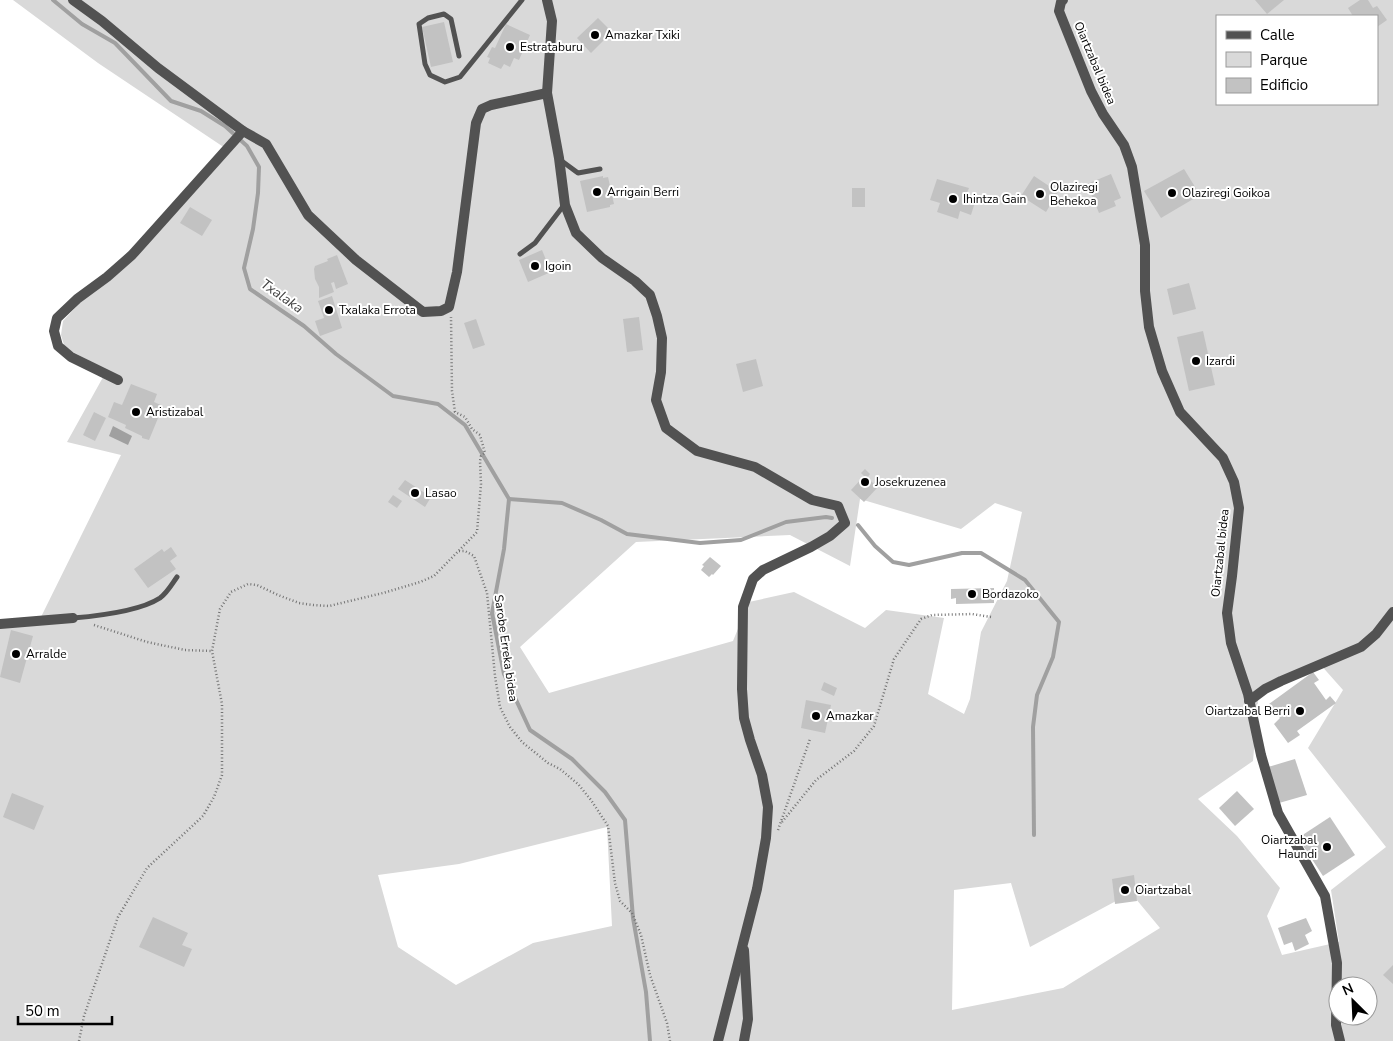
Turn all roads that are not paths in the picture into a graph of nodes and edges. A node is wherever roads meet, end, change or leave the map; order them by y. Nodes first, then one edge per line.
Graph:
1 (73, 0) edge
2 (522, 0) edge
3 (547, 0) edge
4 (1063, 0) edge
5 (459, 56) dead end
6 (547, 93) junction
7 (242, 133) junction
8 (559, 158) junction
9 (600, 169) dead end
10 (564, 205) junction
11 (520, 254) dead end
12 (118, 380) dead end
13 (177, 577) dead end
14 (1393, 612) edge
15 (73, 618) joint
16 (0, 624) edge
17 (1249, 701) junction
18 (743, 941) junction
19 (718, 1041) edge
20 (744, 1041) edge
21 (1340, 1041) edge

1 - 7 street
2 - 5 lane
3 - 6 street
4 - 17 street, Oiartzabal bidea
6 - 7 street
6 - 8 street
7 - 12 street
8 - 9 lane
8 - 10 street
10 - 11 lane
10 - 18 street
13 - 15 lane
14 - 17 street
15 - 16 street
17 - 21 street, Oiartzabal bidea
18 - 19 street
18 - 20 street

